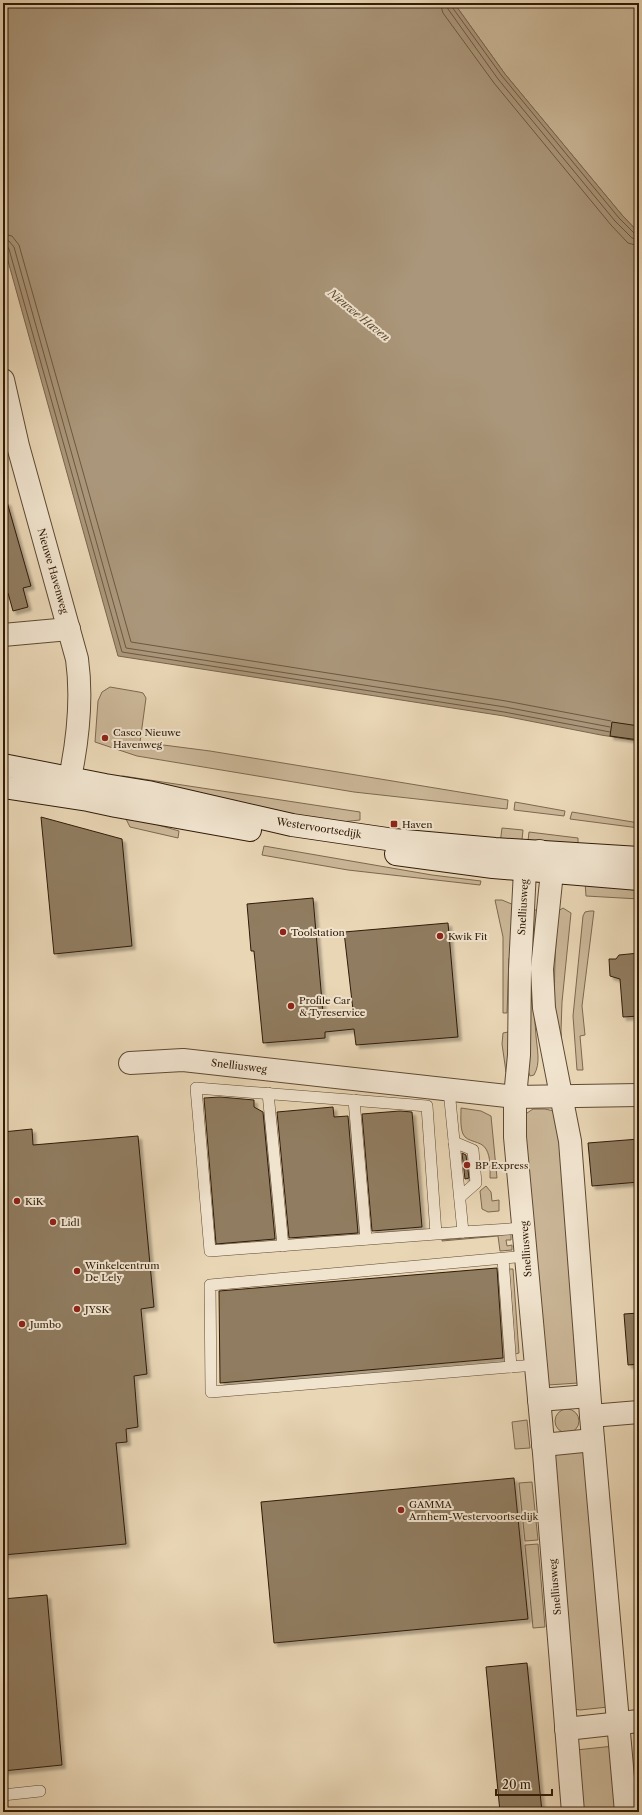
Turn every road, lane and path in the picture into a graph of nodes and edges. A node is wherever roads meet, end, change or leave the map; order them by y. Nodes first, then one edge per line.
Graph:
1 (3, 380) edge
2 (69, 629) junction
3 (3, 635) edge
4 (3, 765) edge
5 (70, 780) junction
6 (3, 787) edge
7 (540, 851) junction
8 (639, 858) edge
9 (525, 870) junction
10 (552, 872) junction
11 (639, 879) edge
12 (130, 1063) dead end
13 (449, 1090) junction
14 (268, 1094) junction
15 (639, 1095) edge
16 (562, 1096) junction
17 (514, 1097) junction
18 (354, 1100) junction
19 (454, 1142) junction
20 (460, 1197) junction
21 (524, 1228) junction
22 (463, 1232) junction
23 (436, 1234) junction
24 (366, 1239) junction
25 (283, 1246) junction
26 (526, 1256) junction
27 (503, 1259) junction
28 (536, 1365) junction
29 (511, 1367) junction
30 (539, 1400) junction
31 (590, 1406) junction
32 (639, 1412) edge
33 (593, 1440) junction
34 (543, 1445) junction
35 (629, 1722) edge
36 (566, 1729) junction
37 (40, 1791) dead end
38 (3, 1795) edge
39 (573, 1812) edge
40 (626, 1812) edge

1 - 2 street, Nieuwe Havenweg
2 - 3 street
2 - 5 street, Nieuwe Havenweg
4 - 5 street, Westervoortsedijk
5 - 6 street, Westervoortsedijk
5 - 7 street, Westervoortsedijk
5 - 9 street, Westervoortsedijk
7 - 8 street, Westervoortsedijk
7 - 9 street, Snelliusweg
7 - 10 street
9 - 10 street, Westervoortsedijk
9 - 17 street, Snelliusweg
10 - 11 street, Westervoortsedijk
10 - 16 street
12 - 13 street, Snelliusweg
13 - 17 street, Snelliusweg
13 - 19 lane
14 - 18 lane
14 - 25 lane
14 - 25 lane
15 - 16 street, Snelliusweg
16 - 17 street, Snelliusweg
16 - 31 street
17 - 21 street, Snelliusweg
18 - 23 lane
18 - 24 lane
19 - 20 lane
19 - 20 lane
20 - 22 lane
21 - 22 lane
21 - 26 street, Snelliusweg
22 - 23 lane
23 - 24 lane
24 - 25 lane
26 - 27 lane
26 - 28 street, Snelliusweg
27 - 29 lane
27 - 29 lane
28 - 29 lane
28 - 30 street, Snelliusweg
30 - 31 street
30 - 34 street, Snelliusweg
31 - 32 street
31 - 33 street
33 - 34 street
33 - 35 street
34 - 36 street, Snelliusweg
35 - 36 street
35 - 40 street
36 - 39 street, Snelliusweg
37 - 38 lane

